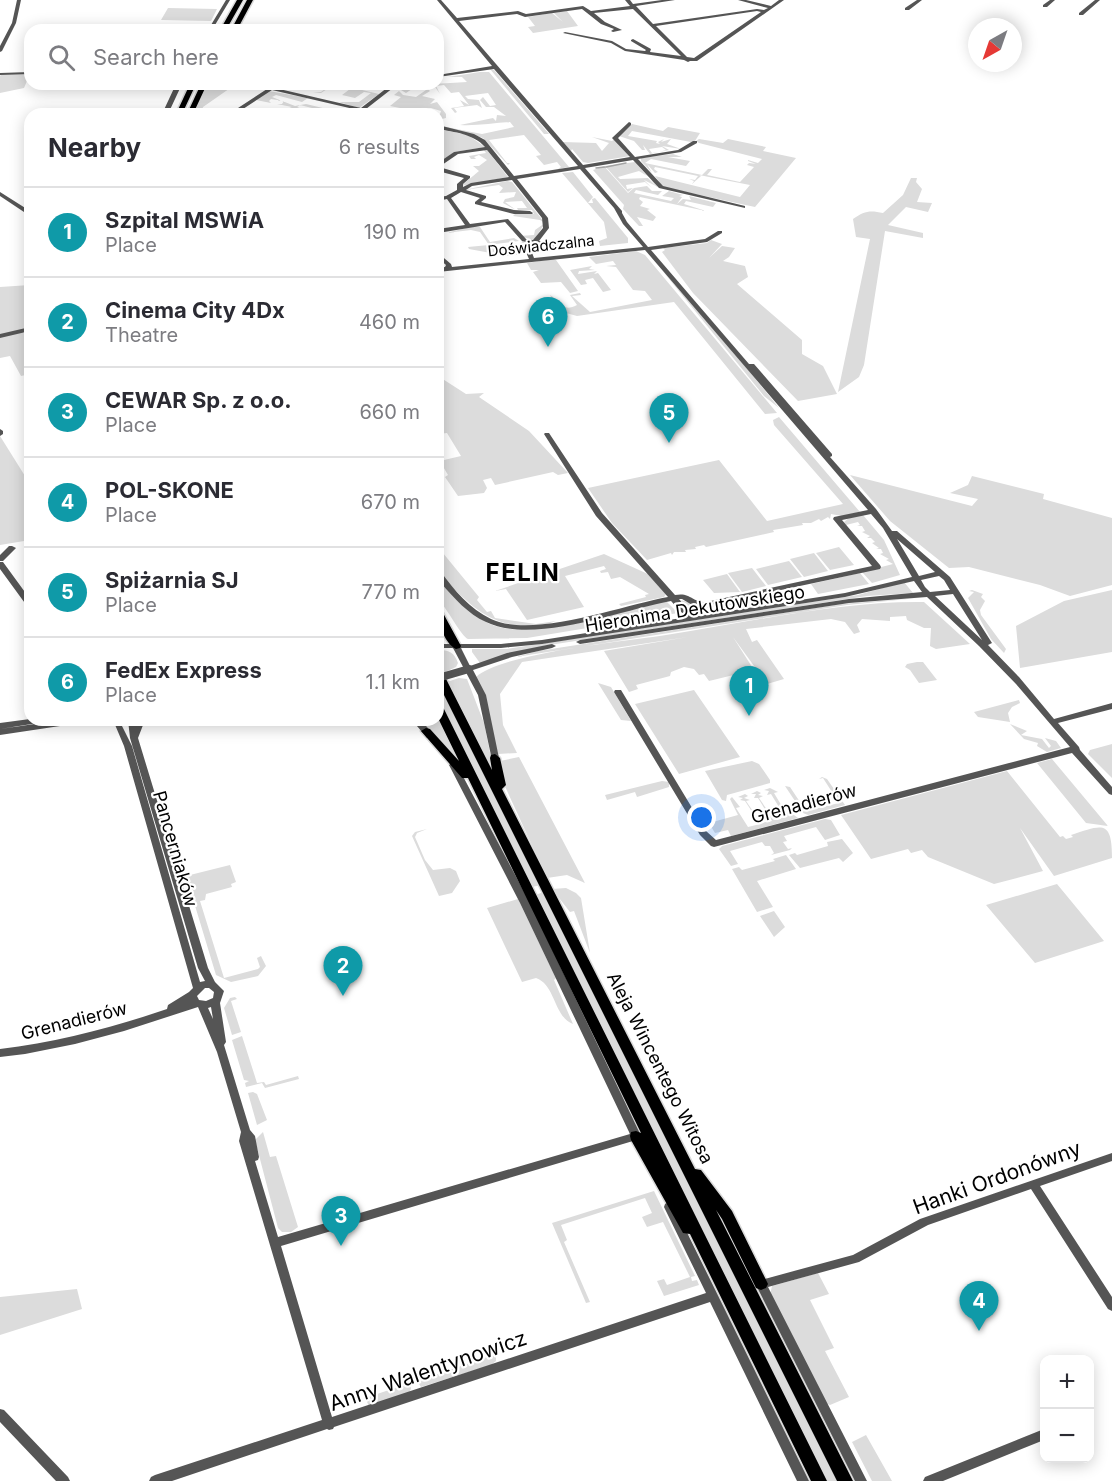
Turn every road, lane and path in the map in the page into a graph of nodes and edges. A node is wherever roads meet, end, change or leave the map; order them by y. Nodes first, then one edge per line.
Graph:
1 (19, 0) edge
2 (228, 0) edge
3 (240, 0) edge
4 (250, 0) edge
5 (439, 0) edge
6 (627, 0) edge
7 (673, 0) edge
8 (740, 0) edge
9 (782, 0) edge
10 (917, 0) edge
11 (1053, 0) edge
12 (1098, 0) edge
13 (634, 6) junction
14 (1045, 6) dead end
15 (771, 7) junction
16 (907, 9) dead end
17 (592, 12) junction
18 (765, 12) junction
19 (1081, 14) dead end
20 (456, 20) junction
21 (214, 24) edge
22 (226, 24) edge
23 (237, 24) edge
24 (654, 25) junction
25 (613, 31) dead end
26 (565, 33) dead end
27 (633, 40) dead end
28 (0, 51) edge
29 (645, 54) junction
30 (688, 61) junction
31 (496, 67) junction
32 (0, 73) edge
33 (24, 73) edge
34 (444, 75) edge
35 (176, 90) edge
36 (190, 90) edge
37 (200, 90) edge
38 (265, 90) edge
39 (276, 90) edge
40 (388, 90) edge
41 (168, 108) edge
42 (182, 108) edge
43 (192, 108) edge
44 (241, 108) dead end
45 (344, 108) edge
46 (364, 108) edge
47 (629, 123) dead end
48 (444, 128) edge
49 (696, 141) dead end
50 (489, 147) junction
51 (634, 159) junction
52 (444, 163) edge
53 (581, 168) junction
54 (444, 170) edge
55 (513, 179) junction
56 (460, 190) junction
57 (0, 194) edge
58 (448, 197) junction
59 (444, 198) edge
60 (740, 206) dead end
61 (616, 209) junction
62 (24, 210) edge
63 (530, 213) dead end
64 (469, 226) junction
65 (444, 230) edge
66 (720, 232) dead end
67 (638, 237) junction
68 (534, 242) junction
69 (567, 247) dead end
70 (649, 247) junction
71 (623, 248) junction
72 (558, 256) junction
73 (531, 259) junction
74 (444, 264) edge
75 (444, 264) edge
76 (448, 266) junction
77 (24, 330) edge
78 (0, 336) edge
79 (547, 434) dead end
80 (873, 511) junction
81 (886, 527) junction
82 (0, 550) edge
83 (1, 566) edge
84 (941, 573) junction
85 (914, 577) junction
86 (444, 580) edge
87 (955, 592) junction
88 (929, 595) junction
89 (24, 596) edge
90 (674, 597) junction
91 (684, 610) junction
92 (695, 618) junction
93 (684, 620) junction
94 (444, 624) edge
95 (444, 646) edge
96 (456, 646) junction
97 (469, 669) junction
98 (444, 676) edge
99 (1018, 682) junction
100 (444, 685) edge
101 (618, 692) dead end
102 (1112, 706) edge
103 (444, 719) edge
104 (24, 722) edge
105 (1058, 723) junction
106 (0, 726) edge
107 (40, 726) edge
108 (116, 726) edge
109 (133, 726) edge
110 (139, 726) edge
111 (421, 726) edge
112 (426, 731) junction
113 (0, 732) edge
114 (134, 738) junction
115 (1076, 750) junction
116 (495, 758) joint
117 (1112, 792) edge
118 (520, 833) junction
119 (501, 835) junction
120 (520, 884) junction
121 (530, 902) junction
122 (211, 984) junction
123 (197, 998) junction
124 (215, 1002) junction
125 (613, 1005) dead end
126 (630, 1051) junction
127 (222, 1052) junction
128 (0, 1053) edge
129 (636, 1136) junction
130 (682, 1155) junction
131 (1112, 1157) edge
132 (1033, 1184) junction
133 (275, 1243) junction
134 (711, 1261) junction
135 (761, 1284) junction
136 (712, 1296) junction
137 (1112, 1306) edge
138 (0, 1414) edge
139 (329, 1425) junction
140 (1040, 1436) edge
141 (64, 1481) edge
142 (155, 1481) edge
143 (803, 1481) edge
144 (819, 1481) edge
145 (845, 1481) edge
146 (861, 1481) edge
147 (928, 1481) edge

1 - 28 street
2 - 21 street
3 - 22 main road
4 - 23 main road
5 - 20 street
6 - 13 street
7 - 13 street
8 - 15 street
9 - 15 street
10 - 16 street
11 - 14 street
12 - 19 street
13 - 17 street
13 - 24 street
15 - 18 street
17 - 20 street
17 - 25 street
18 - 24 street
18 - 30 street
20 - 31 street
24 - 30 street
26 - 29 street
27 - 29 street
29 - 30 street
31 - 34 street
31 - 53 street
32 - 33 street
35 - 41 street
36 - 42 main road
37 - 43 main road
38 - 44 street
39 - 45 street
40 - 46 street
47 - 51 street
48 - 50 street
49 - 51 street
50 - 52 street
50 - 55 street
51 - 53 street
51 - 60 street
53 - 55 street
53 - 61 street
54 - 56 street
55 - 56 street
55 - 68 street
56 - 58 street
56 - 63 street
57 - 62 street
58 - 59 street
58 - 64 street
61 - 67 street
61 - 70 street
64 - 65 street
64 - 68 street
66 - 70 street
67 - 70 street
67 - 71 street
68 - 69 street
68 - 73 street
70 - 71 street, Doświadczalna
70 - 72 street, Doświadczalna
70 - 80 street
71 - 72 street, Doświadczalna
72 - 73 street, Doświadczalna
73 - 76 street, Doświadczalna
73 - 76 street, Doświadczalna
74 - 76 street, Doświadczalna
75 - 76 street
77 - 78 street
79 - 90 street
80 - 81 street
80 - 90 street
81 - 84 street
81 - 85 street
82 - 83 street
83 - 89 street
84 - 85 street, Hieronima Dekutowskiego
84 - 87 street
85 - 88 street
85 - 92 street, Hieronima Dekutowskiego
86 - 90 street
87 - 88 street, Hieronima Dekutowskiego
87 - 99 street
88 - 97 street, Hieronima Dekutowskiego
88 - 99 street
90 - 91 street
91 - 92 street
91 - 93 street
92 - 93 street, Hieronima Dekutowskiego
93 - 96 street, Hieronima Dekutowskiego
94 - 96 main road
95 - 96 street, Hieronima Dekutowskiego
96 - 97 street
97 - 98 street, Hieronima Dekutowskiego, bridge
97 - 116 street
99 - 105 street
100 - 118 main road, Aleja Wincentego Witosa
101 - 115 street, Grenadierów
102 - 105 street
103 - 119 main road
104 - 106 street
105 - 115 street
107 - 113 street
108 - 123 street, Pancerniaków
109 - 114 street, Pancerniaków
110 - 114 street
111 - 112 street
112 - 119 main road
112 - 120 street
114 - 122 street, Pancerniaków
115 - 117 street
116 - 118 main road
118 - 126 main road, Aleja Wincentego Witosa
119 - 120 main road
120 - 121 main road
121 - 129 street
121 - 134 main road
122 - 123 street
122 - 124 street, Pancerniaków
123 - 124 street
123 - 127 street, Pancerniaków
123 - 128 street, Grenadierów
124 - 127 street, Pancerniaków
125 - 126 main road
126 - 130 main road, Aleja Wincentego Witosa
127 - 133 street, Pancerniaków
129 - 133 street
129 - 134 main road
129 - 136 street
130 - 135 main road
130 - 145 main road, Aleja Wincentego Witosa
131 - 132 street, Hanki Ordonówny
132 - 135 street, Hanki Ordonówny
132 - 137 street
133 - 139 street, Pancerniaków
134 - 144 main road
135 - 146 street
136 - 139 street, Anny Walentynowicz
136 - 143 street
138 - 141 street
139 - 142 street, Anny Walentynowicz
140 - 147 street

